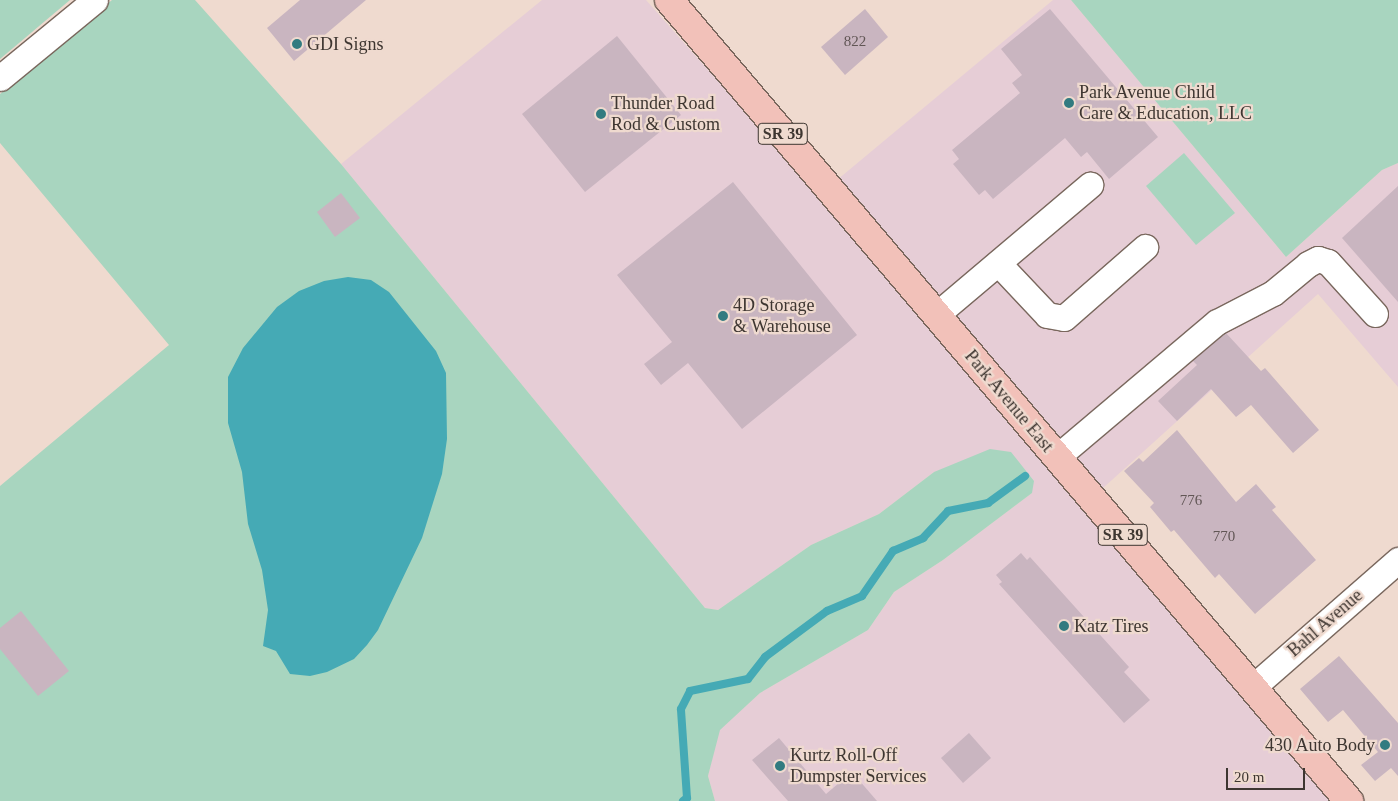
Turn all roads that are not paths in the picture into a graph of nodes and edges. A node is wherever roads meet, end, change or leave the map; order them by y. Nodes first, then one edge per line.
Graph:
1 (95, 0) edge
2 (669, 0) edge
3 (0, 78) edge
4 (1090, 185) dead end
5 (1145, 247) dead end
6 (998, 262) junction
7 (1375, 314) dead end
8 (936, 315) junction
9 (1057, 457) junction
10 (1398, 560) edge
11 (1252, 687) junction
12 (1349, 801) edge

1 - 3 street
2 - 8 main road, Park Avenue East / SR 39
4 - 6 street
5 - 6 street
6 - 8 street
7 - 9 street
8 - 9 main road, Park Avenue East / SR 39
9 - 11 main road, Park Avenue East / SR 39
10 - 11 street, Bahl Avenue
11 - 12 main road, Park Avenue East / SR 39

